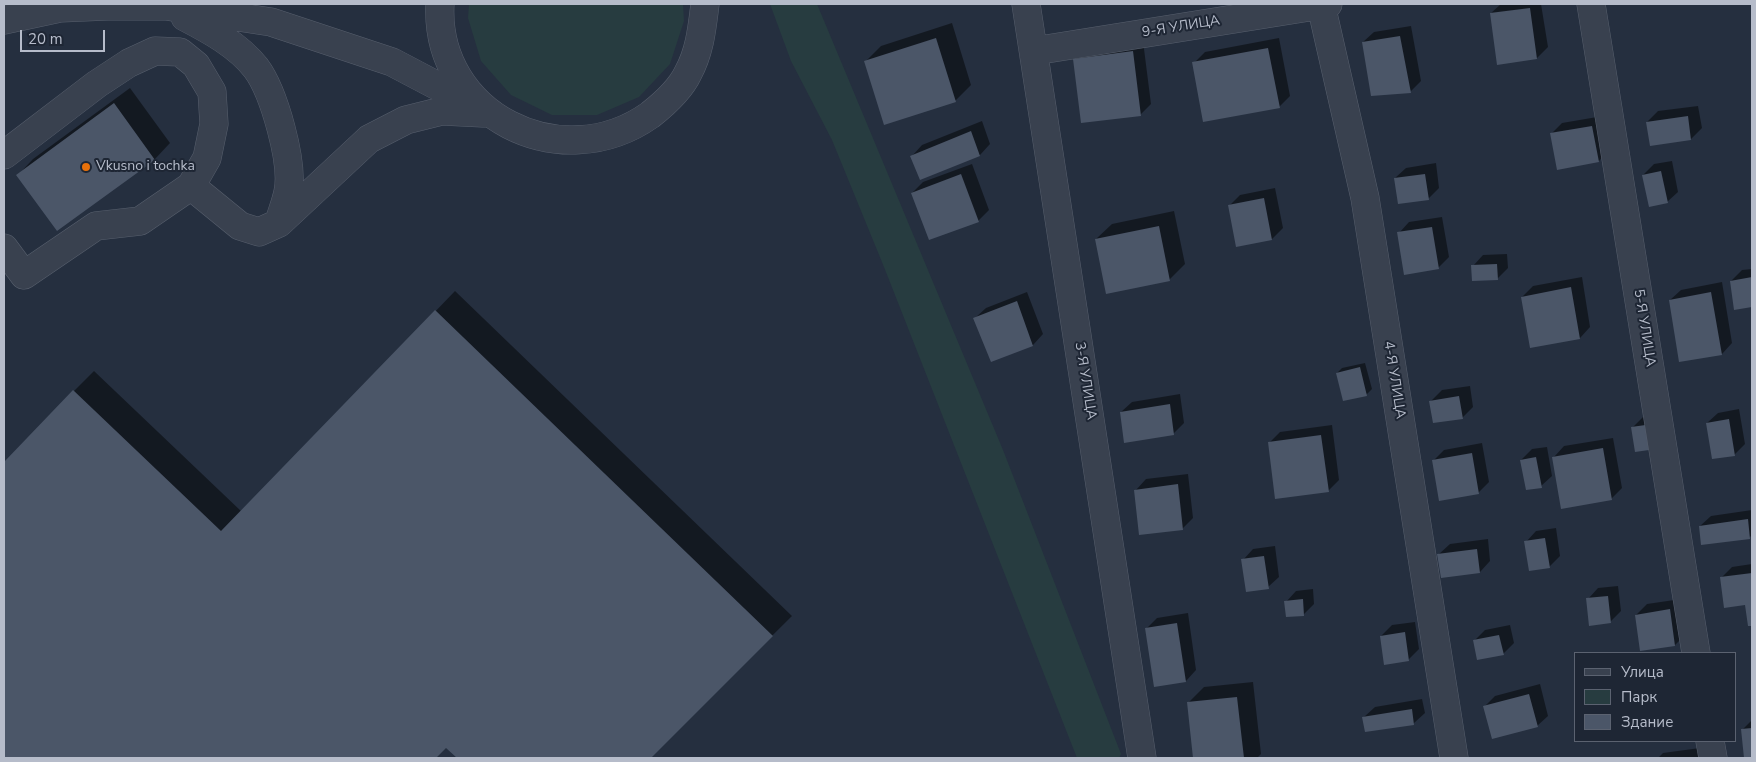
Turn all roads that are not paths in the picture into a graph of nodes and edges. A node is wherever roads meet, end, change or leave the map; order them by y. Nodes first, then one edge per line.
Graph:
1 (440, 4) edge
2 (705, 4) edge
3 (1026, 4) edge
4 (1325, 4) edge
5 (1592, 4) edge
6 (65, 6) edge
7 (166, 6) junction
8 (4, 20) edge
9 (1034, 51) junction
10 (489, 113) junction
11 (4, 154) edge
12 (191, 186) junction
13 (279, 223) junction
14 (4, 248) edge
15 (1696, 652) edge
16 (1710, 742) edge
17 (1142, 758) edge
18 (1454, 758) edge
19 (1713, 758) edge

1 - 10 street
2 - 10 street
3 - 9 street, 3-Я УЛИЦА
4 - 9 street, 9-Я УЛИЦА
4 - 18 street, 4-Я УЛИЦА
5 - 15 street, 5-Я УЛИЦА
6 - 7 street
6 - 8 street
7 - 10 street
7 - 13 street
9 - 17 street, 3-Я УЛИЦА
10 - 13 street
11 - 12 street
12 - 13 street
12 - 14 street
16 - 19 street

